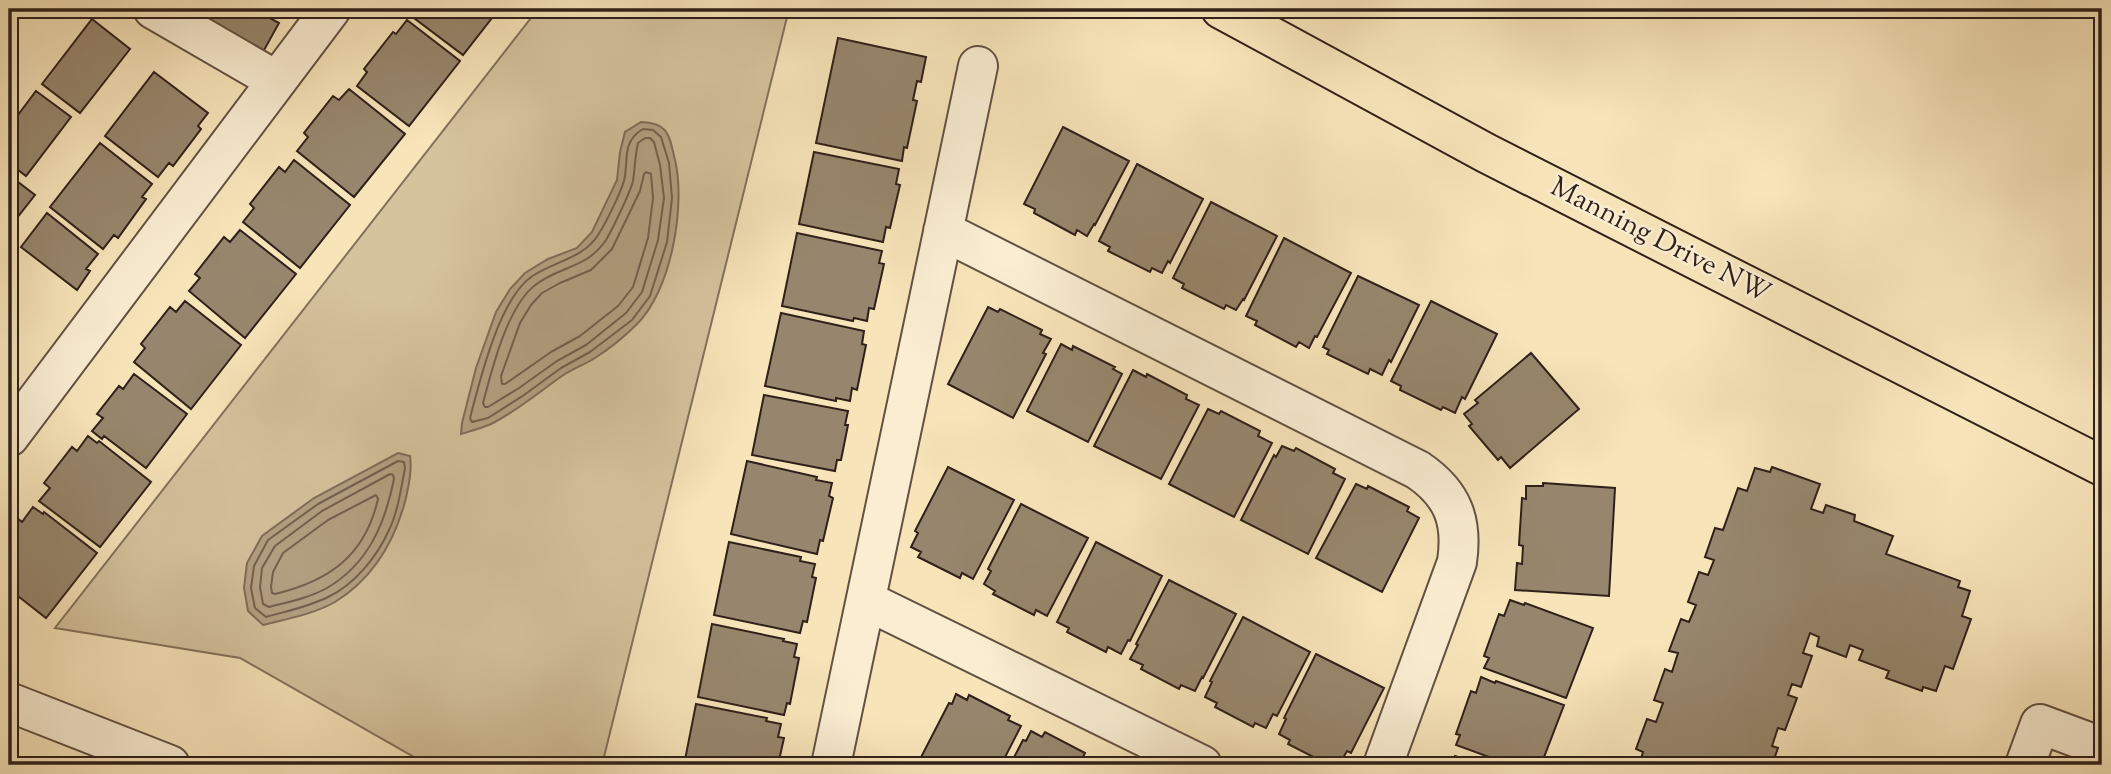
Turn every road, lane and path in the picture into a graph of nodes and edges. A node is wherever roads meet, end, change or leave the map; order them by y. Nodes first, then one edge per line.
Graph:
1 (153, 9) edge
2 (331, 9) edge
3 (1221, 9) edge
4 (978, 66) dead end
5 (277, 81) junction
6 (943, 230) junction
7 (10, 433) edge
8 (2102, 466) edge
9 (867, 601) junction
10 (9, 702) edge
11 (2102, 747) edge
12 (170, 765) edge
13 (831, 765) edge
14 (1202, 765) edge
15 (1383, 765) edge
16 (2025, 765) edge

1 - 5 street
2 - 5 street
3 - 8 main road, Manning Drive NW
4 - 6 street
5 - 7 street
6 - 9 street
6 - 15 street
9 - 13 street
9 - 14 street
10 - 12 street
11 - 16 street

